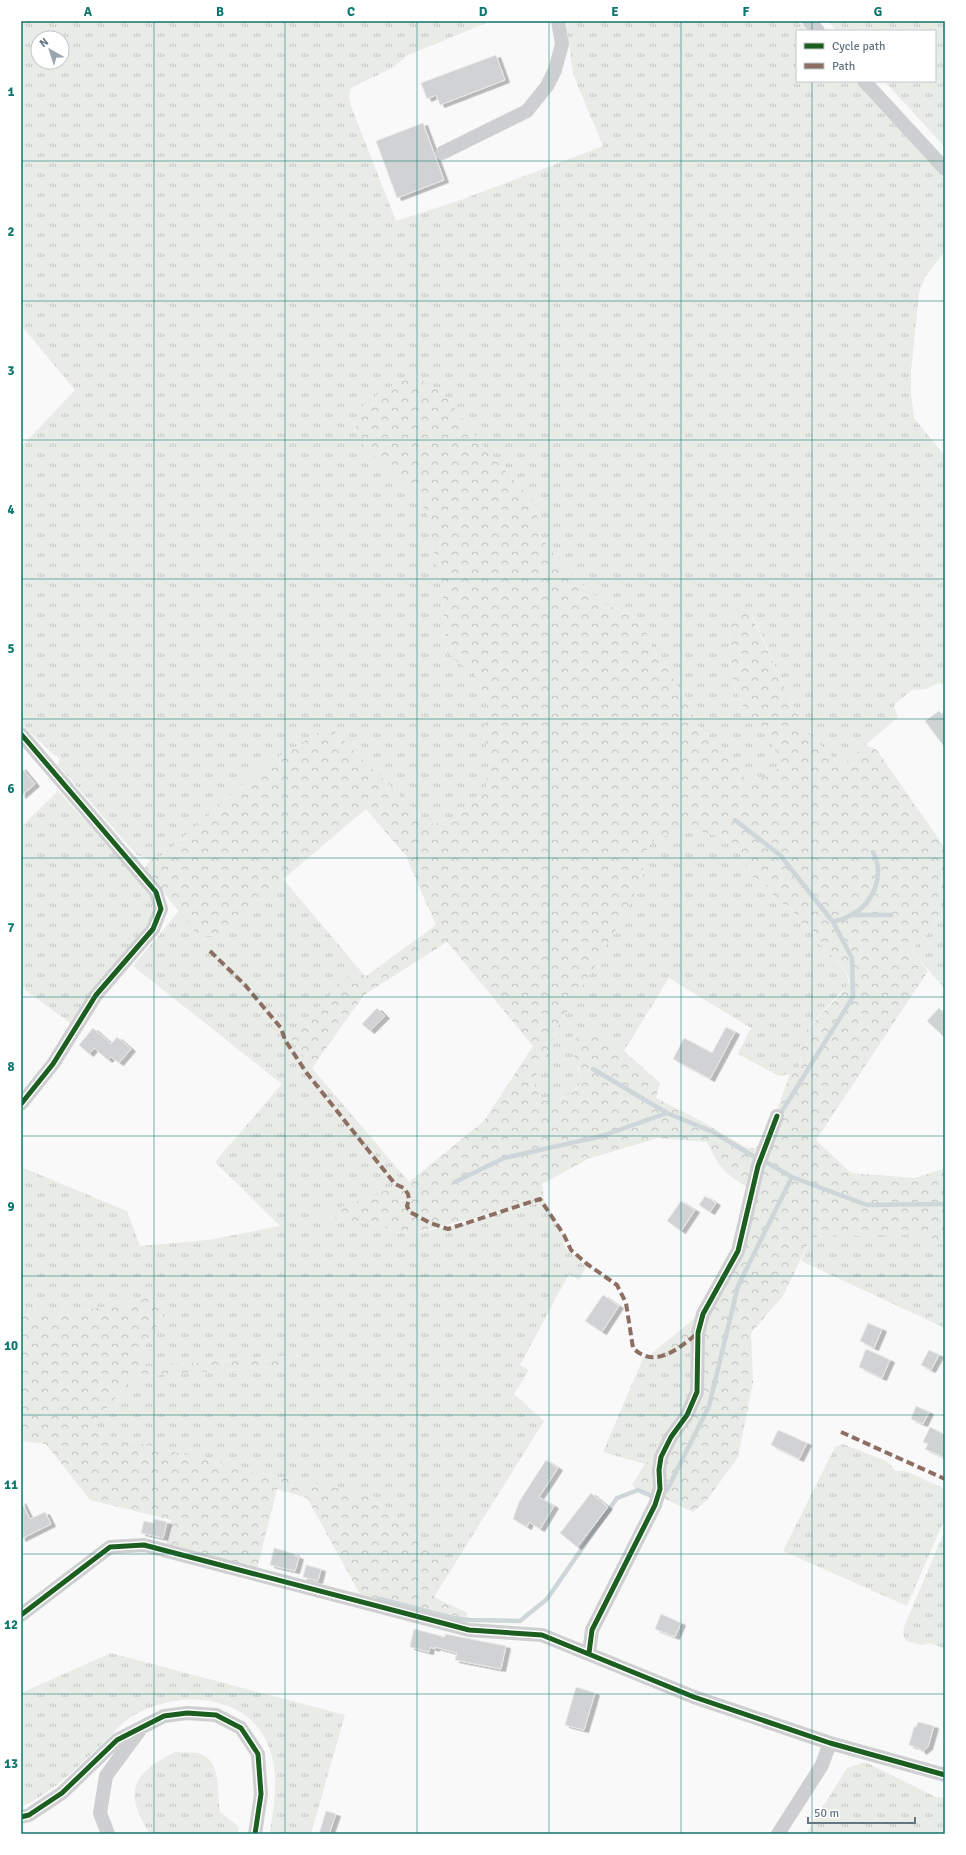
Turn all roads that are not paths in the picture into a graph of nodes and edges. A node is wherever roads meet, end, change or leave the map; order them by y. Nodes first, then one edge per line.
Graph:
1 (558, 21) edge
2 (809, 21) edge
3 (817, 30) edge
4 (865, 82) edge
5 (442, 153) dead end
6 (945, 169) edge
7 (21, 734) edge
8 (21, 1104) edge
9 (776, 1116) dead end
10 (21, 1615) edge
11 (589, 1653) junction
12 (140, 1729) junction
13 (830, 1743) junction
14 (945, 1775) edge
15 (21, 1817) edge
16 (108, 1834) edge
17 (255, 1834) edge
18 (778, 1834) edge

1 - 5 street
2 - 3 street
4 - 6 street
7 - 8 street
9 - 11 street
10 - 11 street
11 - 13 street
12 - 15 street
12 - 16 street
12 - 17 street
13 - 14 street
13 - 18 street

